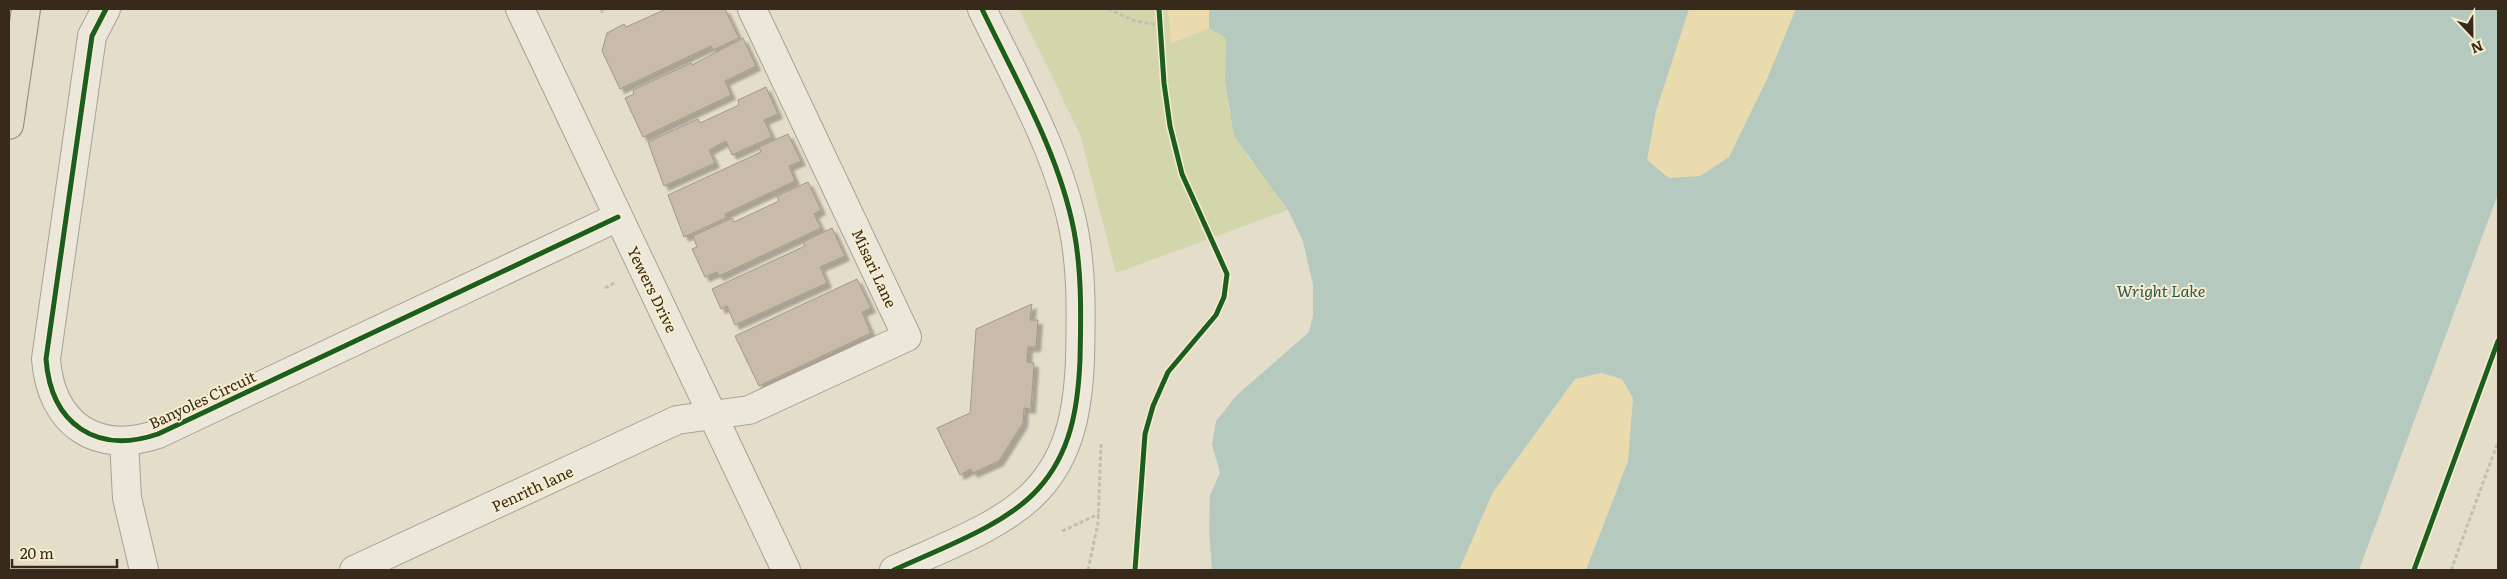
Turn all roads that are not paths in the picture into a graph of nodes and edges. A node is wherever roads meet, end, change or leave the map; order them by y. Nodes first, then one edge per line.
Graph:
1 (26, 9) edge
2 (106, 9) edge
3 (752, 9) edge
4 (982, 9) edge
5 (526, 11) edge
6 (9, 125) edge
7 (618, 217) junction
8 (713, 415) junction
9 (124, 442) junction
10 (144, 570) edge
11 (354, 570) edge
12 (786, 570) edge
13 (894, 570) edge

1 - 6 main road
2 - 9 street, Banyoles Circuit
3 - 8 street, Misari Lane
4 - 13 street
5 - 7 street, Yewers Drive
7 - 8 street, Yewers Drive
7 - 9 street, Banyoles Circuit
8 - 11 street, Penrith lane
8 - 12 street, Yewers Drive
9 - 10 street

